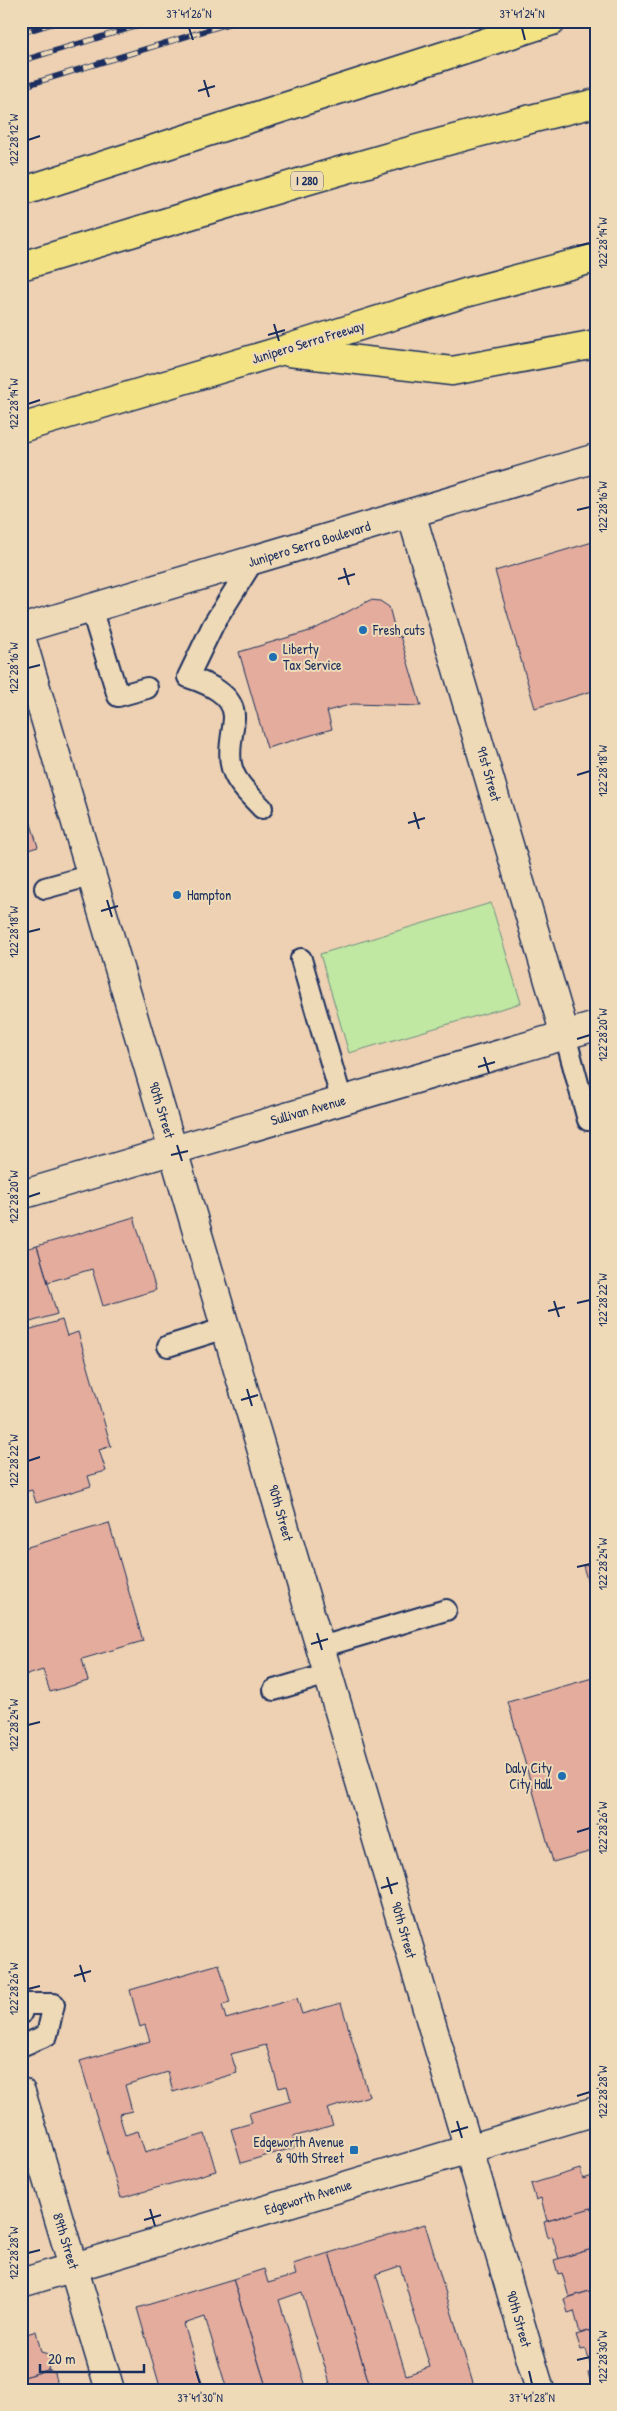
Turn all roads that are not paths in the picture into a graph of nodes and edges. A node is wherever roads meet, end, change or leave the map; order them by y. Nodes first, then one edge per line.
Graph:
1 (552, 21) edge
2 (596, 103) edge
3 (21, 192) edge
4 (596, 258) edge
5 (21, 266) edge
6 (596, 344) edge
7 (280, 351) junction
8 (21, 428) edge
9 (596, 458) edge
10 (411, 513) junction
11 (253, 560) junction
12 (92, 608) junction
13 (21, 629) edge
14 (21, 636) edge
15 (147, 688) dead end
16 (262, 808) dead end
17 (92, 875) junction
18 (45, 888) dead end
19 (301, 959) dead end
20 (596, 1026) edge
21 (565, 1035) junction
22 (342, 1100) junction
23 (588, 1120) dead end
24 (174, 1149) junction
25 (21, 1194) edge
26 (226, 1328) junction
27 (168, 1346) dead end
28 (446, 1610) dead end
29 (320, 1647) junction
30 (328, 1674) junction
31 (274, 1690) dead end
32 (21, 2014) edge
33 (21, 2046) edge
34 (21, 2092) edge
35 (596, 2111) edge
36 (468, 2148) junction
37 (73, 2267) junction
38 (21, 2283) edge
39 (110, 2390) edge
40 (540, 2390) edge

1 - 3 highway
2 - 5 highway, I 280
4 - 7 highway, Junipero Serra Freeway
6 - 7 highway
7 - 8 highway, Junipero Serra Freeway
9 - 10 street, Junipero Serra Boulevard
10 - 11 street, Junipero Serra Boulevard
10 - 21 street, 91st Street
11 - 12 street, Junipero Serra Boulevard
11 - 16 lane
12 - 13 street, Junipero Serra Boulevard
12 - 15 lane
14 - 17 street, 90th Street
17 - 18 lane
17 - 24 street, 90th Street
19 - 22 lane
20 - 21 street, Sullivan Avenue
21 - 22 street, Sullivan Avenue
21 - 23 lane
22 - 24 street, Sullivan Avenue
24 - 25 street, Sullivan Avenue
24 - 26 street, 90th Street
26 - 27 lane
26 - 29 street, 90th Street
28 - 29 lane
29 - 30 street, 90th Street
30 - 31 lane
30 - 36 street, 90th Street
32 - 33 lane
34 - 37 street, 89th Street
35 - 36 street, Edgeworth Avenue
36 - 37 street, Edgeworth Avenue
36 - 40 street, 90th Street
37 - 38 street, Edgeworth Avenue
37 - 39 street, 89th Street

